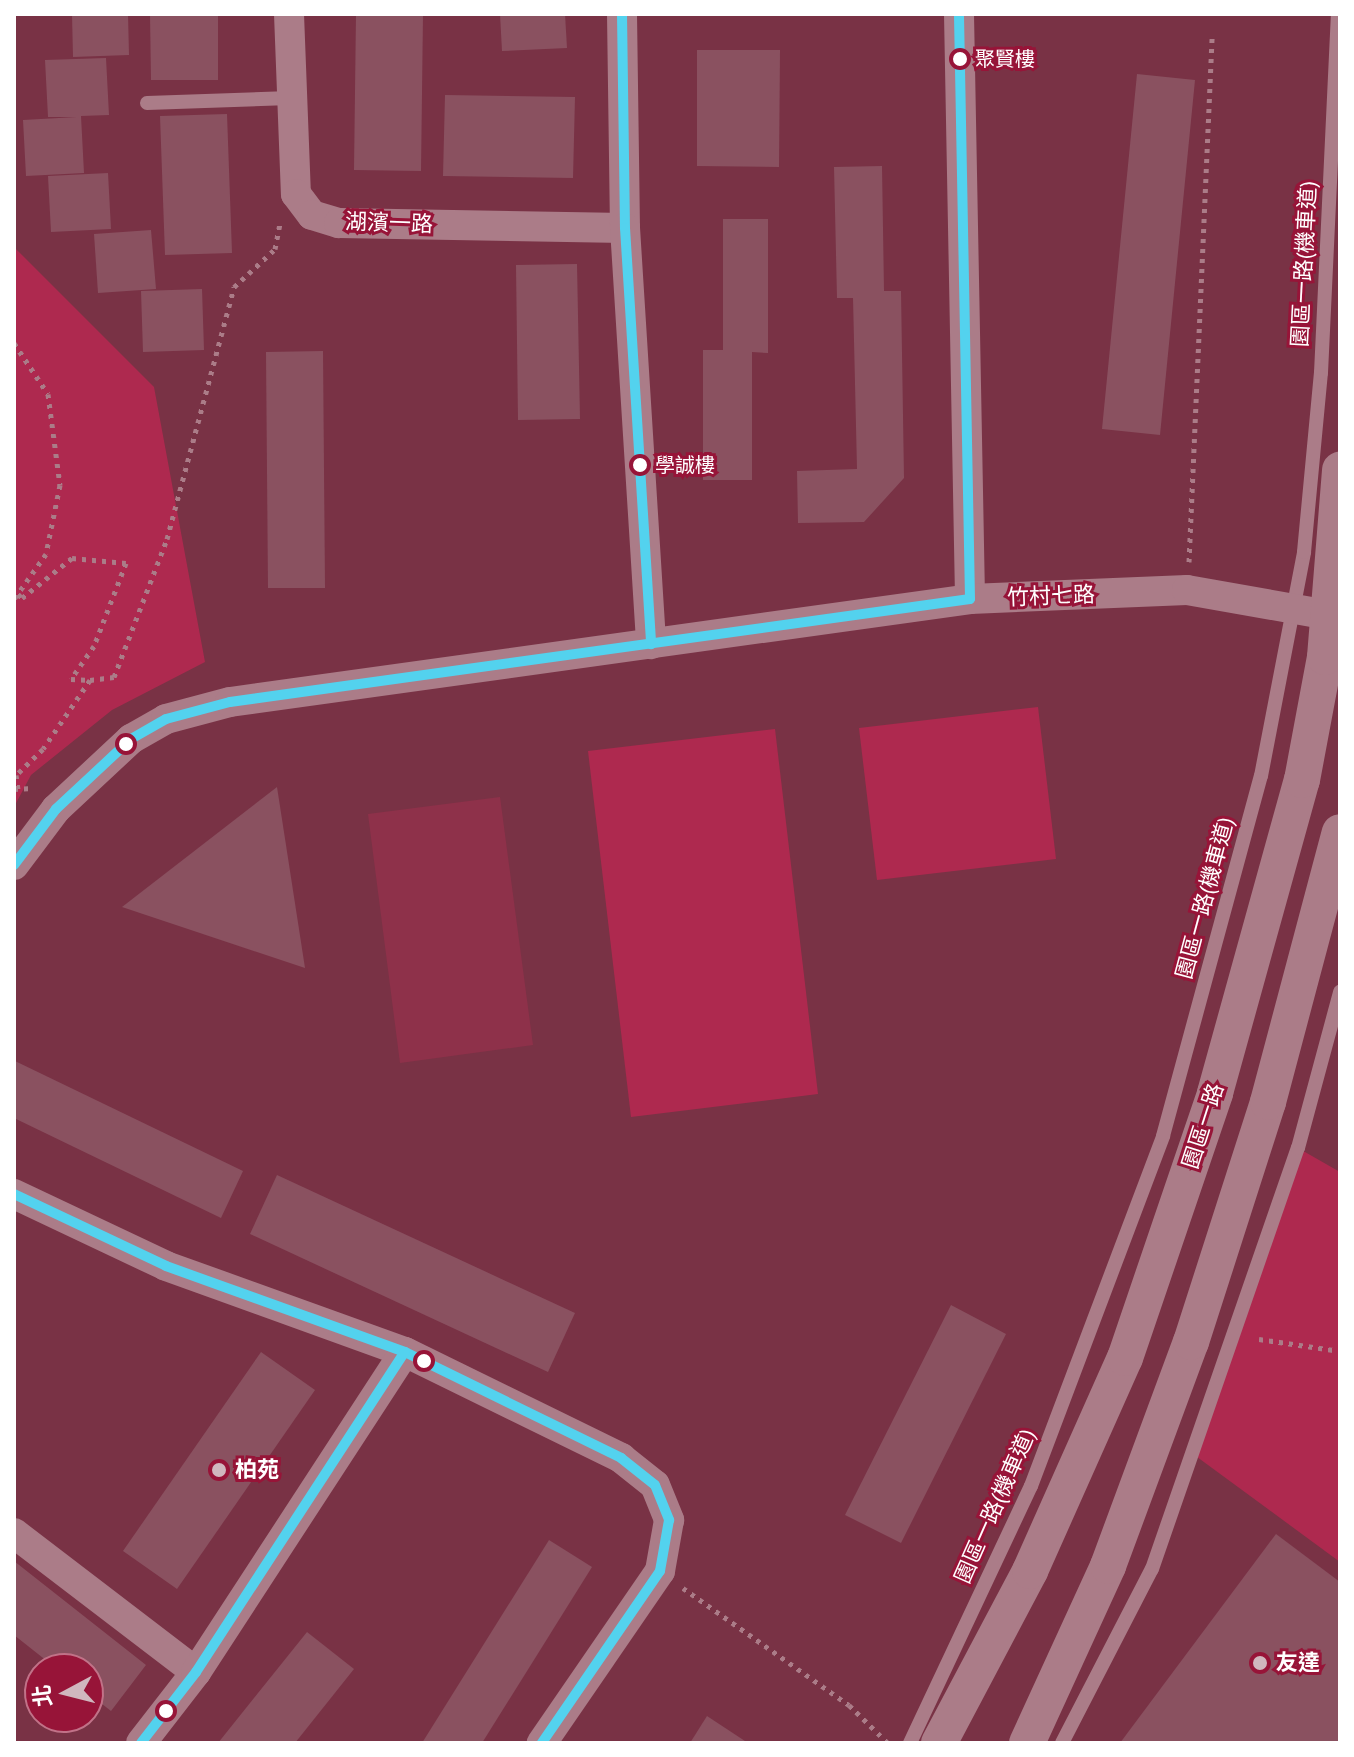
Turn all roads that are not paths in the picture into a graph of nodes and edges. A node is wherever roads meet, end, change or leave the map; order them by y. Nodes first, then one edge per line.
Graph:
1 (289, 14) edge
2 (622, 14) edge
3 (959, 14) edge
4 (1338, 14) edge
5 (290, 98) junction
6 (147, 103) dead end
7 (625, 228) junction
8 (1340, 470) edge
9 (970, 599) junction
10 (1322, 612) edge
11 (651, 644) junction
12 (1340, 832) edge
13 (14, 865) edge
14 (1340, 992) edge
15 (14, 1194) edge
16 (405, 1352) junction
17 (14, 1533) edge
18 (196, 1672) junction
19 (141, 1743) edge
20 (542, 1743) edge
21 (910, 1743) edge
22 (939, 1743) edge
23 (1027, 1743) edge
24 (1062, 1743) edge

1 - 5 street, 湖濱一路
2 - 7 street
3 - 9 street
4 - 10 lane, 園區一路(機車道)
5 - 6 lane
5 - 7 street, 湖濱一路
7 - 11 street
8 - 10 street, 園區一路
9 - 10 street, 竹村七路
9 - 11 street, 竹村七路
10 - 21 lane, 園區一路(機車道)
10 - 22 street, 園區一路
11 - 13 street, 竹村七路
12 - 23 street
14 - 24 lane
15 - 16 street
16 - 18 street
16 - 20 street
17 - 18 street
18 - 19 street

